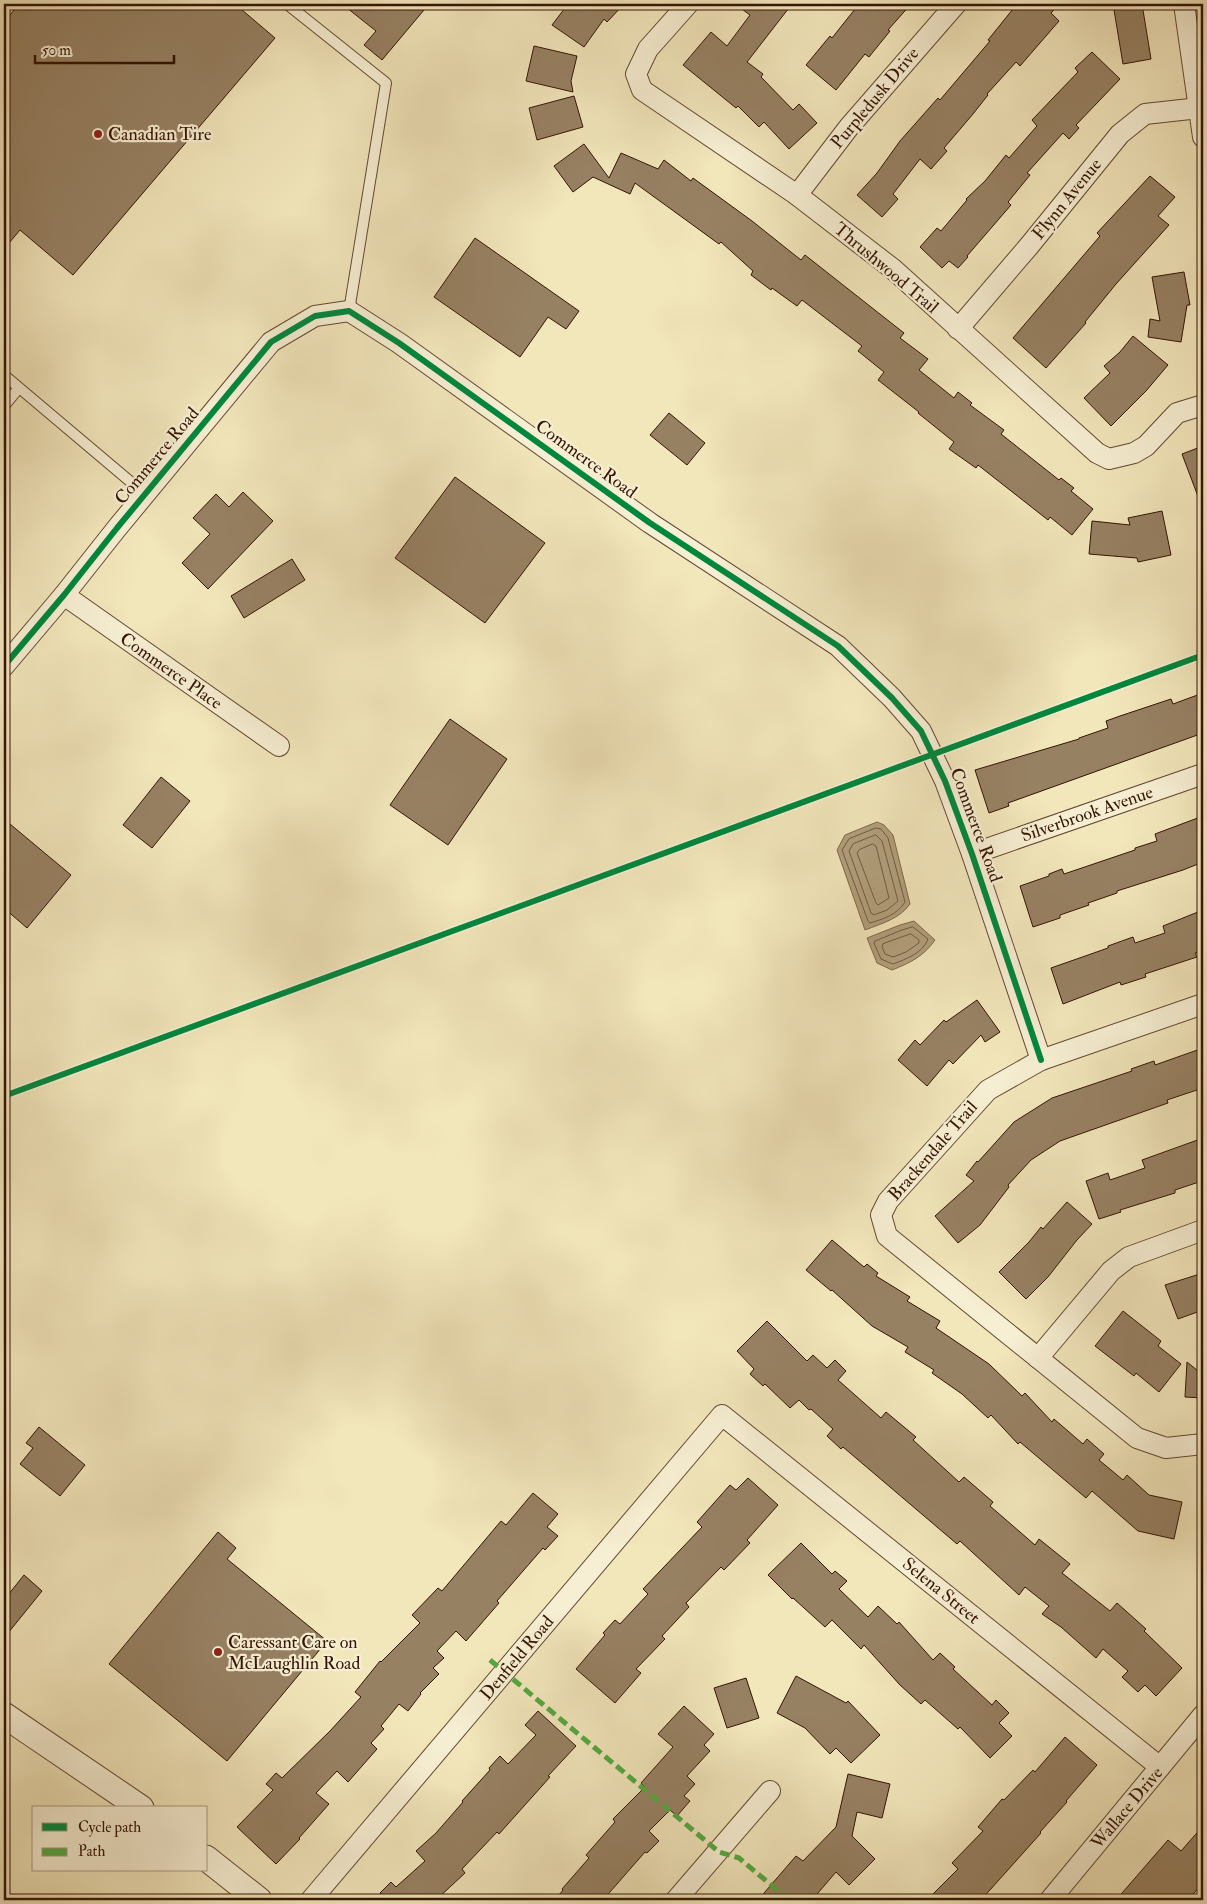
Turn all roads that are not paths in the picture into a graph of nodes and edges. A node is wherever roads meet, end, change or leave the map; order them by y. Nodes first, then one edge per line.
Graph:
1 (287, 4) edge
2 (688, 4) edge
3 (956, 4) edge
4 (1184, 4) edge
5 (1199, 108) junction
6 (1203, 137) edge
7 (797, 195) junction
8 (349, 310) junction
9 (958, 329) junction
10 (4, 375) edge
11 (19, 388) junction
12 (1203, 404) edge
13 (4, 406) edge
14 (145, 494) junction
15 (64, 595) junction
16 (4, 666) edge
17 (279, 746) dead end
18 (1203, 774) edge
19 (972, 854) junction
20 (1203, 1004) edge
21 (1041, 1060) junction
22 (1203, 1230) edge
23 (1038, 1358) junction
24 (722, 1416) joint
25 (1203, 1444) edge
26 (4, 1715) edge
27 (1203, 1715) edge
28 (1160, 1767) junction
29 (770, 1791) dead end
30 (138, 1806) edge
31 (208, 1860) edge
32 (259, 1900) edge
33 (311, 1900) edge
34 (676, 1900) edge
35 (1050, 1900) edge

1 - 8 lane
2 - 7 street, Thrushwood Trail
3 - 7 street, Purpledusk Drive
4 - 5 street
5 - 6 street
5 - 9 street, Flynn Avenue
7 - 9 street, Thrushwood Trail
8 - 14 street, Commerce Road
8 - 19 street, Commerce Road
9 - 12 street, Thrushwood Trail
10 - 11 lane
11 - 13 lane
11 - 14 lane
14 - 15 street, Commerce Road
15 - 16 street, Commerce Road
15 - 17 street, Commerce Place
18 - 19 street, Silverbrook Avenue
19 - 21 street, Commerce Road
20 - 21 street, Brackendale Trail
21 - 23 street, Brackendale Trail
22 - 23 street
23 - 25 street, Brackendale Trail
24 - 28 street, Selena Street
24 - 33 street, Denfield Road
26 - 30 street
27 - 28 street, Wallace Drive
28 - 35 street, Wallace Drive
29 - 34 street
31 - 32 street

